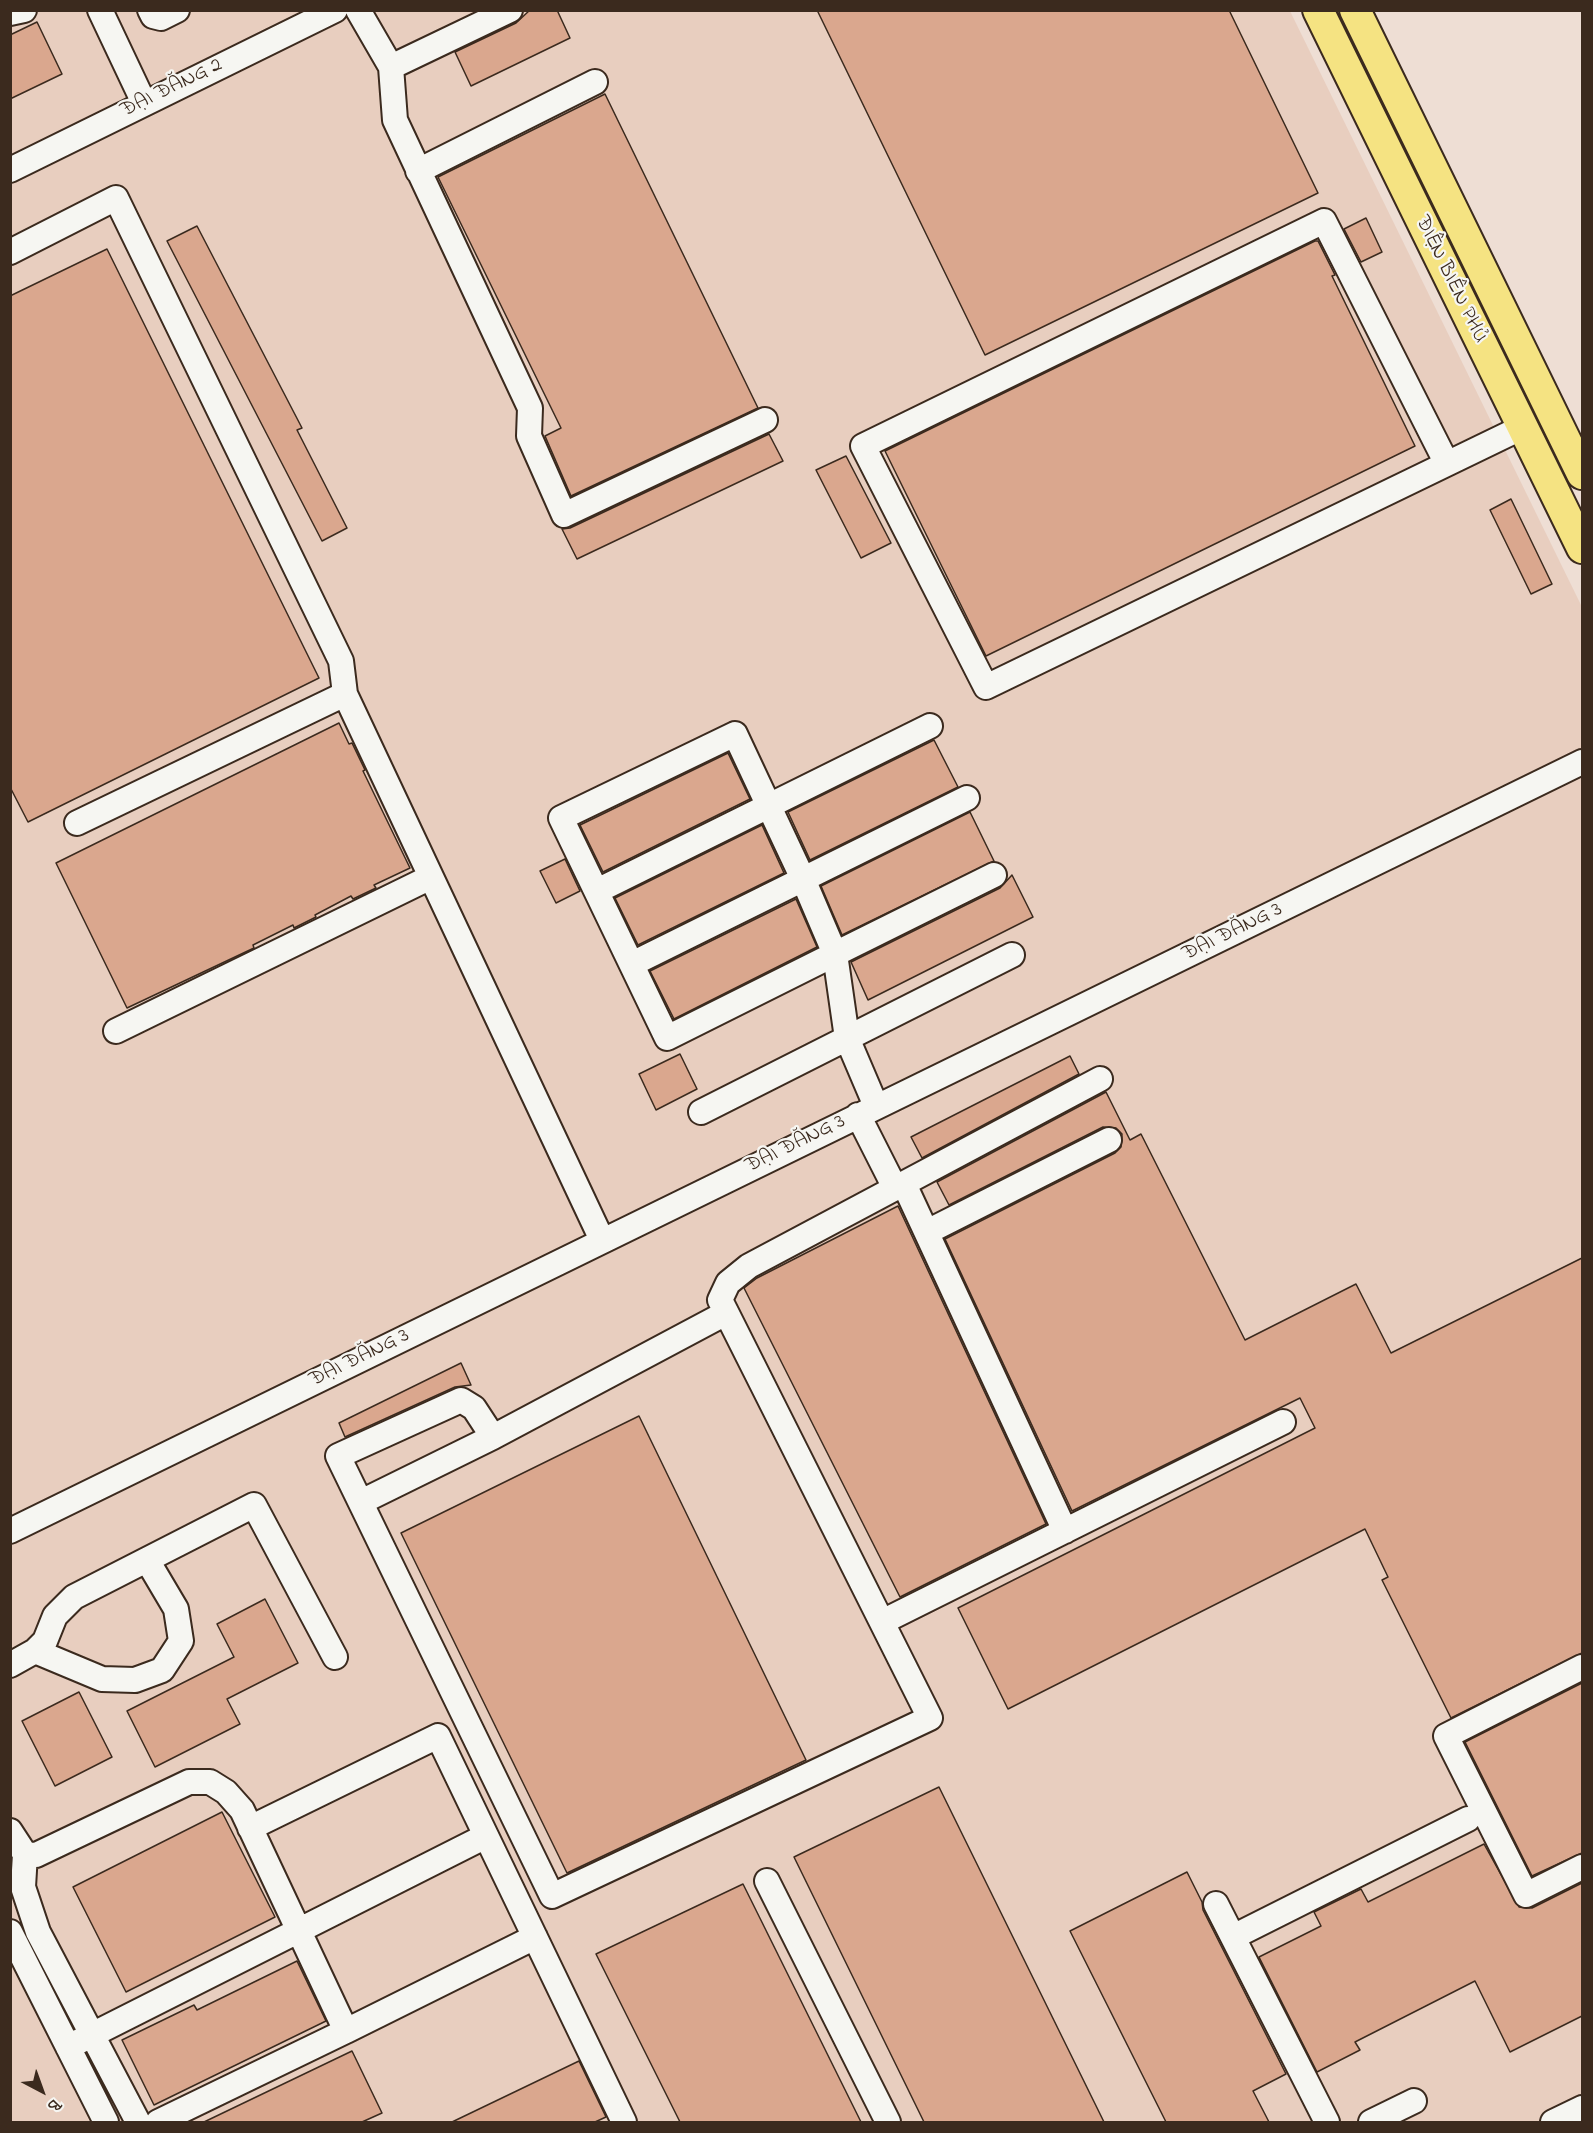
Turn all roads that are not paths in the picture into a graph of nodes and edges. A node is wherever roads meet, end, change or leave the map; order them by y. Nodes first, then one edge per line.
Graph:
1 (24, 10) edge
2 (100, 10) edge
3 (150, 10) edge
4 (177, 10) edge
5 (335, 10) edge
6 (358, 10) edge
7 (510, 10) edge
8 (1318, 10) edge
9 (1355, 10) edge
10 (10, 13) edge
11 (391, 67) junction
12 (595, 82) dead end
13 (144, 103) junction
14 (10, 170) edge
15 (418, 171) junction
16 (10, 252) edge
17 (765, 420) dead end
18 (1522, 427) junction
19 (1446, 462) junction
20 (1582, 474) edge
21 (1582, 548) edge
22 (345, 694) junction
23 (930, 726) dead end
24 (1582, 762) edge
25 (967, 798) dead end
26 (769, 806) junction
27 (77, 824) dead end
28 (994, 874) dead end
29 (431, 877) junction
30 (803, 879) junction
31 (597, 891) junction
32 (835, 954) junction
33 (1012, 955) dead end
34 (632, 964) junction
35 (116, 1031) dead end
36 (848, 1038) junction
37 (1100, 1079) dead end
38 (867, 1111) junction
39 (701, 1112) dead end
40 (1109, 1140) dead end
41 (899, 1186) junction
42 (927, 1232) junction
43 (602, 1240) junction
44 (726, 1313) junction
45 (1283, 1422) dead end
46 (493, 1437) junction
47 (361, 1502) junction
48 (10, 1531) edge
49 (1065, 1531) junction
50 (147, 1560) junction
51 (882, 1622) junction
52 (35, 1651) junction
53 (335, 1657) dead end
54 (10, 1665) edge
55 (1582, 1667) edge
56 (1468, 1819) dead end
57 (250, 1828) junction
58 (10, 1831) edge
59 (486, 1836) junction
60 (25, 1854) junction
61 (1582, 1867) edge
62 (767, 1881) dead end
63 (1216, 1904) dead end
64 (298, 1929) junction
65 (10, 1932) edge
66 (535, 1937) junction
67 (1233, 1937) junction
68 (346, 2031) junction
69 (91, 2034) junction
70 (68, 2047) junction
71 (1414, 2101) dead end
72 (1582, 2108) edge
73 (1378, 2121) edge
74 (106, 2122) edge
75 (138, 2122) edge
76 (158, 2122) edge
77 (624, 2122) edge
78 (888, 2122) edge
79 (1327, 2122) edge
80 (1553, 2122) edge

1 - 10 street
2 - 13 street
3 - 4 street
5 - 13 street, ĐẠI ĐĂNG 2
6 - 11 street
7 - 11 street
8 - 18 main road, ĐIỆN BIÊN PHỦ
9 - 20 main road, ĐIỆN BIÊN PHỦ
11 - 15 street
12 - 15 street
13 - 14 street, ĐẠI ĐĂNG 2
15 - 17 street
16 - 22 street
18 - 19 street
18 - 21 main road, ĐIỆN BIÊN PHỦ
19 - 19 street
22 - 27 street
22 - 29 street
23 - 26 street
24 - 38 street, ĐẠI ĐĂNG 3
25 - 30 street
26 - 30 street
26 - 31 street
26 - 31 street
28 - 32 street
29 - 35 street
29 - 43 street
30 - 32 street
30 - 34 street
31 - 34 street
32 - 34 street
32 - 36 street
33 - 36 street
36 - 38 street
36 - 39 street
37 - 41 street
38 - 41 street
38 - 43 street, ĐẠI ĐĂNG 3
40 - 42 street
41 - 42 street
41 - 44 street
42 - 49 street
43 - 48 street, ĐẠI ĐĂNG 3
44 - 46 street
44 - 51 street
45 - 49 street
46 - 47 street
46 - 47 street
47 - 51 street
49 - 51 street
50 - 52 street
50 - 52 street
50 - 53 street
52 - 54 street
55 - 61 street
56 - 67 street
57 - 59 street
57 - 60 street
57 - 64 street
58 - 60 street
59 - 64 street
59 - 66 street
60 - 69 street
62 - 78 street
63 - 67 street
64 - 68 street
64 - 69 street
65 - 70 street
66 - 68 street
66 - 77 street
67 - 79 street
68 - 76 street
69 - 70 street
69 - 75 street
70 - 74 street
71 - 73 street
72 - 80 street

